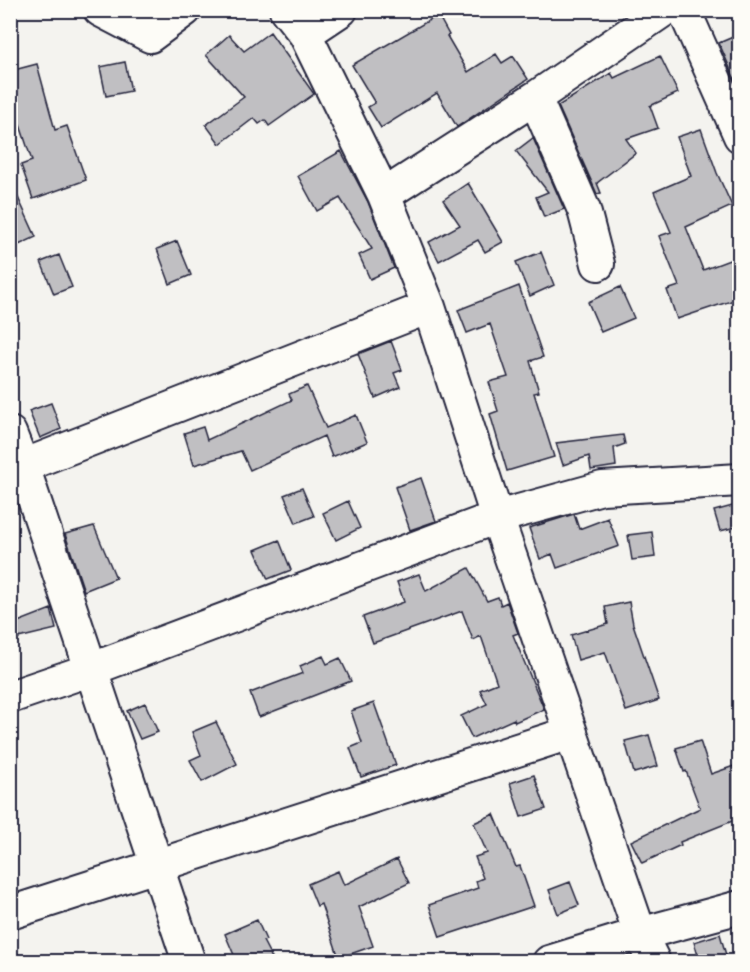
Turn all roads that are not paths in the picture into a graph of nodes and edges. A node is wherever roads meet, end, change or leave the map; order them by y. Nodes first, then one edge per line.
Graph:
1 (100, 10) edge
2 (185, 10) edge
3 (341, 10) edge
4 (664, 10) edge
5 (684, 10) edge
6 (295, 22) edge
7 (535, 98) junction
8 (740, 136) edge
9 (384, 195) junction
10 (598, 264) dead end
11 (429, 307) junction
12 (10, 433) edge
13 (17, 468) edge
14 (740, 480) edge
15 (496, 517) junction
16 (92, 669) junction
17 (10, 697) edge
18 (570, 733) junction
19 (156, 867) junction
20 (740, 907) edge
21 (10, 914) edge
22 (640, 934) junction
23 (189, 962) edge
24 (549, 962) edge
25 (654, 962) edge

1 - 2 street
3 - 6 street
4 - 7 street
5 - 8 street
6 - 9 street
7 - 9 street
7 - 10 street
9 - 11 street
11 - 13 street
11 - 15 street
12 - 13 street
13 - 16 street
14 - 15 street
15 - 16 street
15 - 18 street
16 - 17 street
16 - 19 street
18 - 19 street
18 - 22 street
19 - 21 street
19 - 23 street
20 - 22 street
22 - 24 street
22 - 25 street

